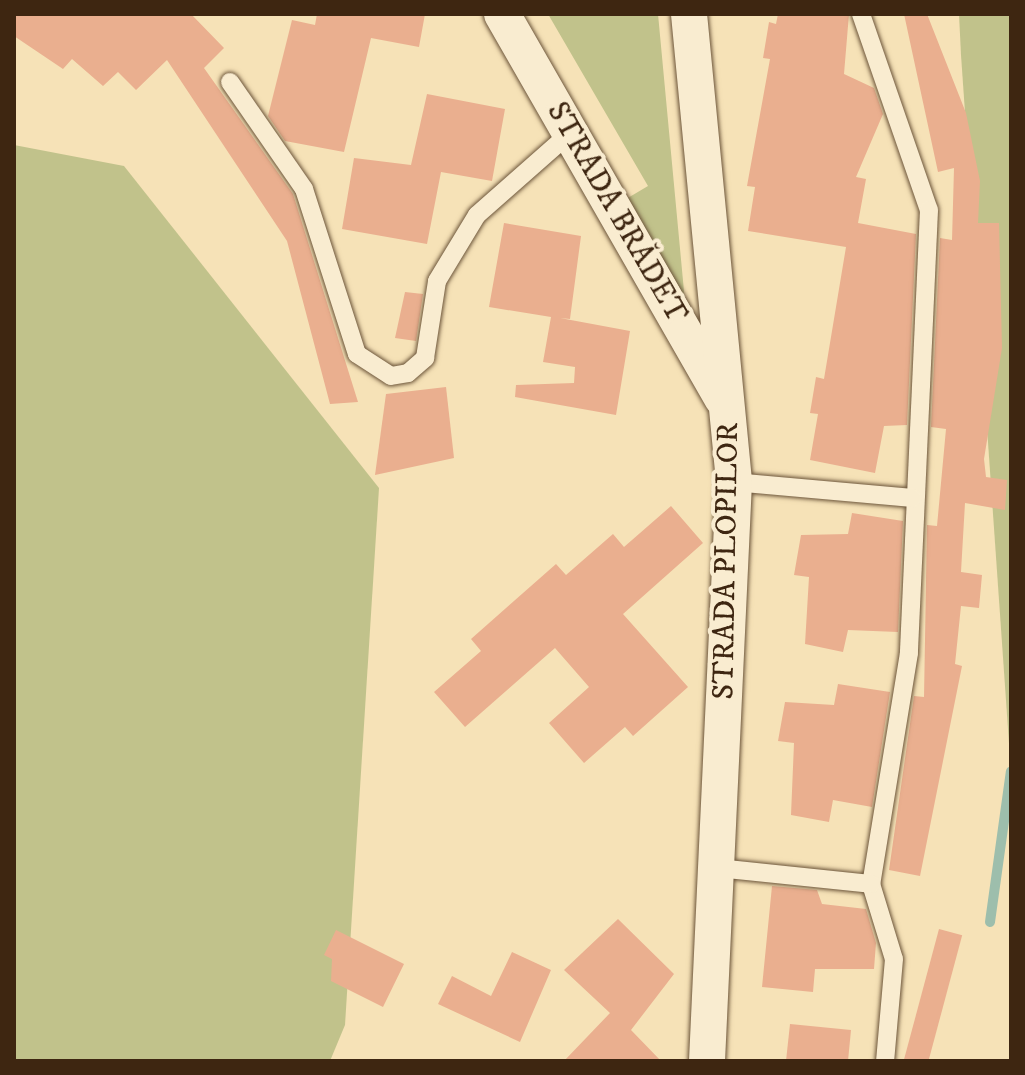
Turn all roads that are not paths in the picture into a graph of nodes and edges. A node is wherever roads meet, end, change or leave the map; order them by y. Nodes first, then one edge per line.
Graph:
1 (502, 14) edge
2 (689, 14) edge
3 (861, 14) edge
4 (230, 82) dead end
5 (570, 133) junction
6 (730, 412) junction
7 (734, 482) junction
8 (912, 498) junction
9 (717, 868) junction
10 (871, 884) junction
11 (707, 1061) edge
12 (885, 1061) edge

1 - 5 street, STRADA BRĂDET
2 - 6 street, STRADA PLOPILOR
3 - 8 lane
4 - 5 lane
5 - 6 street, STRADA BRĂDET
6 - 7 street, STRADA PLOPILOR
7 - 8 lane
7 - 9 street, STRADA PLOPILOR
8 - 10 lane
9 - 10 lane
9 - 11 street, STRADA PLOPILOR
10 - 12 lane

